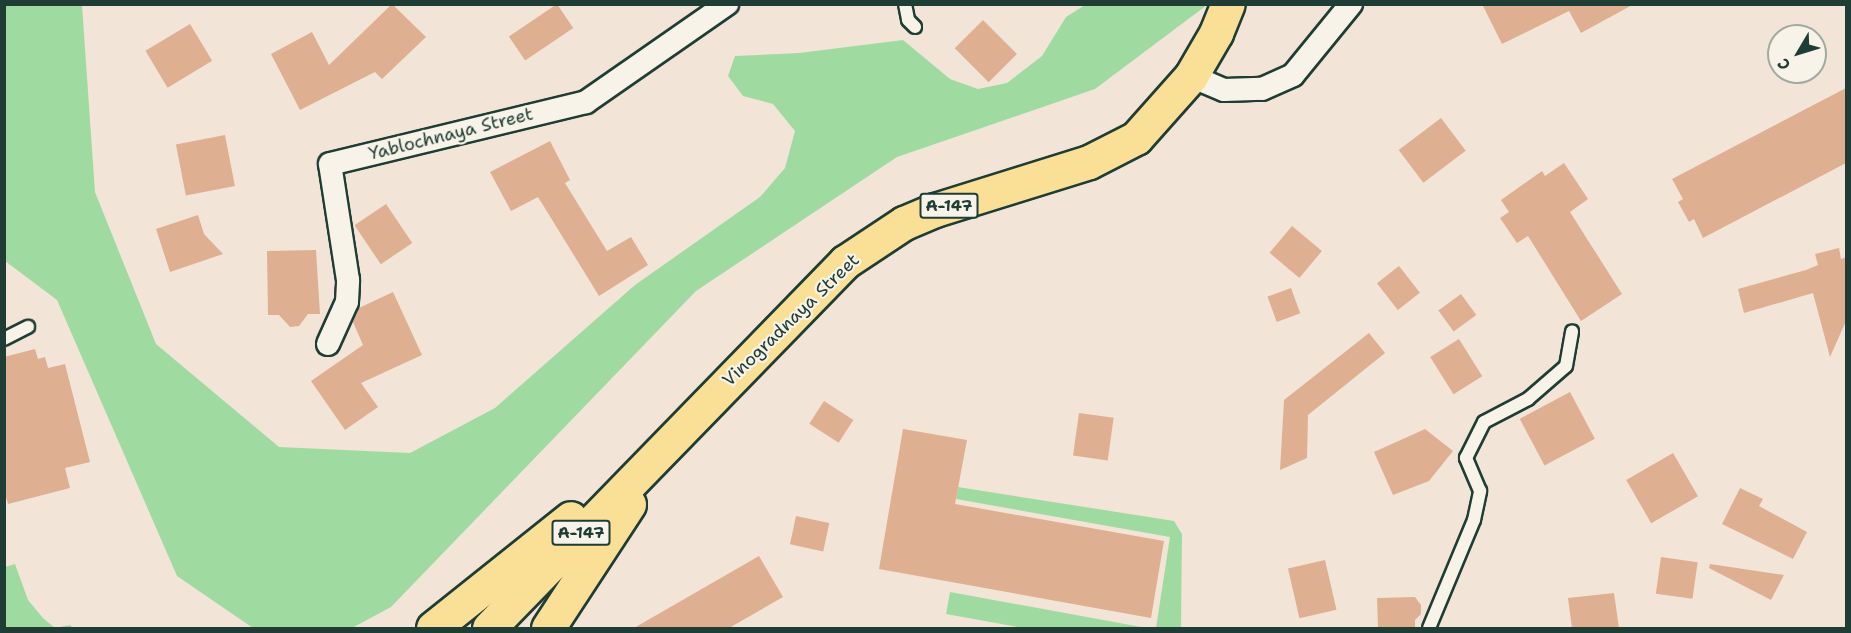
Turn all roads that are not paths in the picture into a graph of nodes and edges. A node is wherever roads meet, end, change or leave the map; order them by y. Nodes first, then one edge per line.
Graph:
1 (727, 4) edge
2 (905, 4) edge
3 (1228, 4) edge
4 (1351, 4) edge
5 (915, 27) dead end
6 (1191, 76) junction
7 (28, 327) dead end
8 (1572, 332) dead end
9 (4, 339) edge
10 (328, 344) dead end
11 (673, 437) junction
12 (433, 628) edge
13 (489, 628) edge
14 (548, 628) edge
15 (1429, 628) edge

1 - 10 street, Yablochnaya Street
2 - 5 lane
3 - 6 main road, Vinogradnaya Street / А-147
4 - 6 street
6 - 11 main road, Vinogradnaya Street / А-147
7 - 9 lane
8 - 15 lane
11 - 12 main road
11 - 13 main road, А-147
11 - 14 main road, А-147

